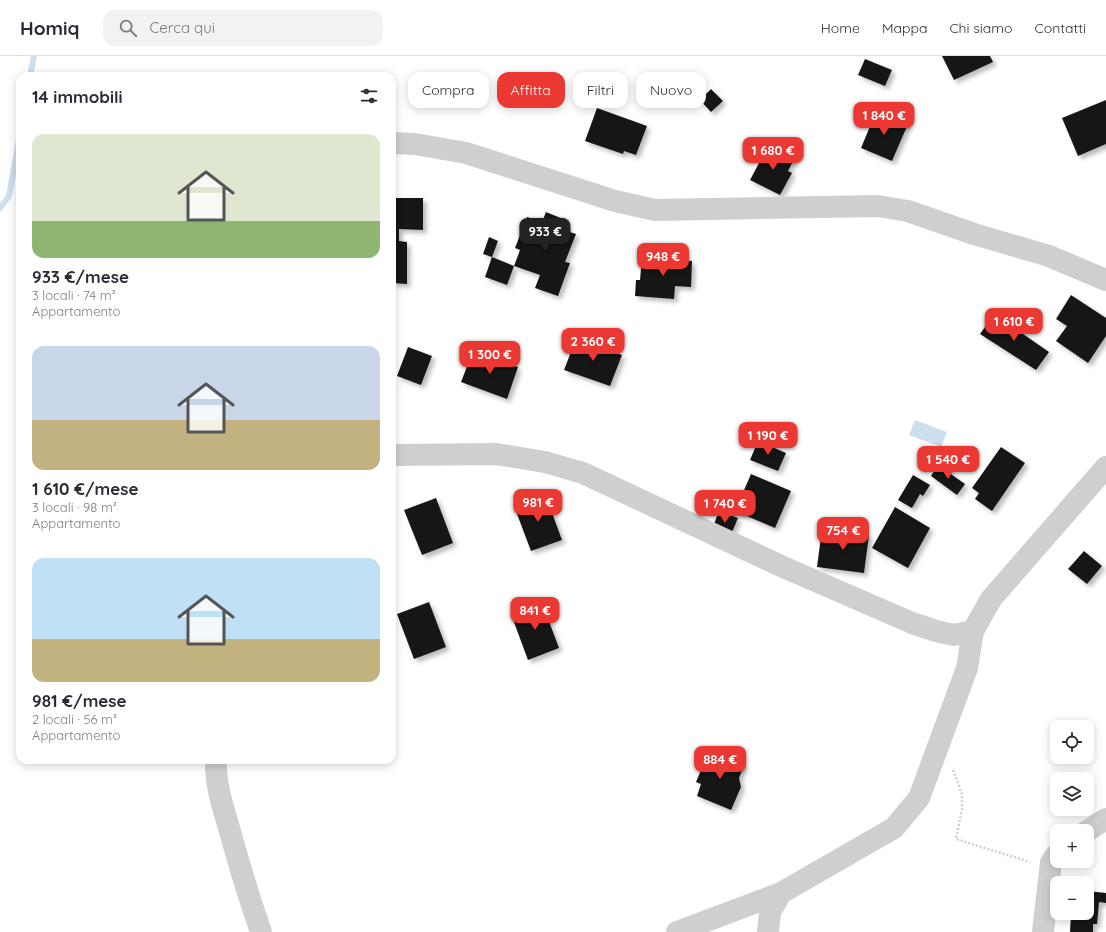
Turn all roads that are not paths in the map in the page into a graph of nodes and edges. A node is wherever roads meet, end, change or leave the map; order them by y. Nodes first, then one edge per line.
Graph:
1 (396, 143) edge
2 (1106, 280) edge
3 (396, 455) edge
4 (1106, 467) edge
5 (973, 631) junction
6 (216, 764) edge
7 (1106, 819) edge
8 (1094, 827) edge
9 (1053, 868) edge
10 (781, 893) junction
11 (261, 932) edge
12 (677, 932) edge
13 (768, 932) edge
14 (1043, 932) edge

1 - 2 street
3 - 5 street
4 - 5 street
5 - 10 street
6 - 11 street
7 - 8 street
9 - 14 street
10 - 12 street
10 - 13 street

